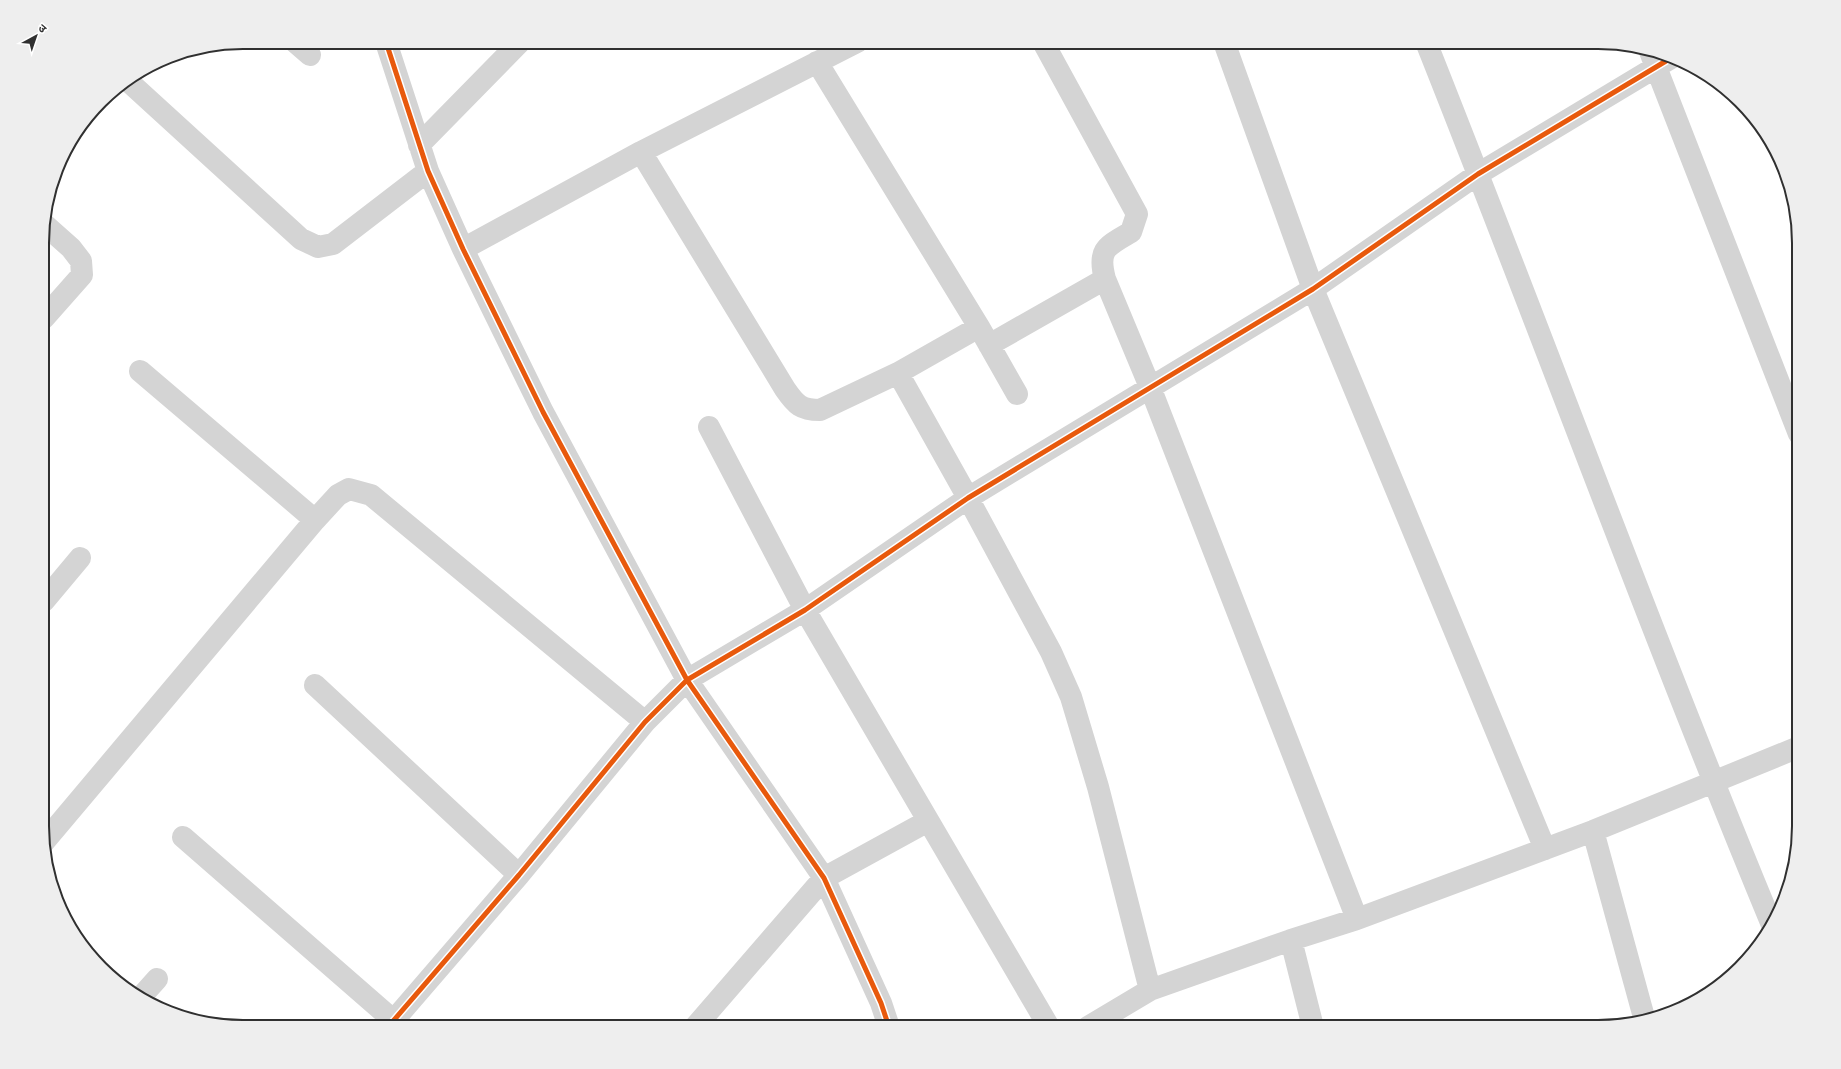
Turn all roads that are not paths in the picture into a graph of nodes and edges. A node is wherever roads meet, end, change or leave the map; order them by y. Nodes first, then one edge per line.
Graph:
1 (388, 49) edge
2 (513, 49) edge
3 (843, 49) edge
4 (1047, 49) edge
5 (1227, 49) edge
6 (1429, 49) edge
7 (1659, 58) edge
8 (816, 62) junction
9 (132, 84) edge
10 (419, 145) junction
11 (641, 152) junction
12 (428, 171) junction
13 (1478, 174) junction
14 (49, 229) edge
15 (463, 249) junction
16 (1105, 279) junction
17 (1313, 289) junction
18 (49, 312) edge
19 (984, 336) junction
20 (140, 371) dead end
21 (898, 373) junction
22 (1150, 387) junction
23 (1017, 394) dead end
24 (1792, 415) edge
25 (709, 427) dead end
26 (968, 498) junction
27 (315, 520) junction
28 (80, 558) dead end
29 (49, 595) edge
30 (805, 610) junction
31 (687, 680) junction
32 (315, 685) dead end
33 (645, 722) junction
34 (1792, 750) edge
35 (1712, 781) junction
36 (928, 821) junction
37 (1593, 831) junction
38 (49, 836) edge
39 (183, 837) dead end
40 (1545, 849) junction
41 (519, 875) junction
42 (824, 878) junction
43 (1769, 918) edge
44 (1357, 919) junction
45 (1291, 940) junction
46 (157, 979) dead end
47 (1150, 990) junction
48 (144, 993) edge
49 (1643, 1014) edge
50 (386, 1020) edge
51 (393, 1020) edge
52 (701, 1020) edge
53 (887, 1020) edge
54 (1045, 1020) edge
55 (1100, 1020) edge
56 (1311, 1020) edge

1 - 10 street
2 - 10 street
3 - 8 street
4 - 16 street
5 - 17 street
6 - 13 street
7 - 13 street
7 - 24 street
8 - 11 street
8 - 19 street
9 - 12 street
10 - 12 street
11 - 15 street
11 - 21 street
12 - 15 street
13 - 17 street
13 - 35 street
14 - 18 street
15 - 31 street
16 - 19 street
16 - 22 street
17 - 22 street
17 - 40 street
19 - 21 street
19 - 23 street
20 - 27 street
21 - 26 street
22 - 26 street
22 - 44 street
25 - 30 street
26 - 30 street
26 - 47 street
27 - 33 street
27 - 38 street
28 - 29 street
30 - 31 street
30 - 36 street
31 - 33 street
31 - 42 street
32 - 41 street
33 - 41 street
34 - 35 street
35 - 37 street
35 - 43 street
36 - 42 street
36 - 54 street
37 - 40 street
37 - 49 street
39 - 50 street
40 - 44 street
41 - 51 street
42 - 52 street
42 - 53 street
44 - 45 street
45 - 47 street
45 - 56 street
46 - 48 street
47 - 55 street

